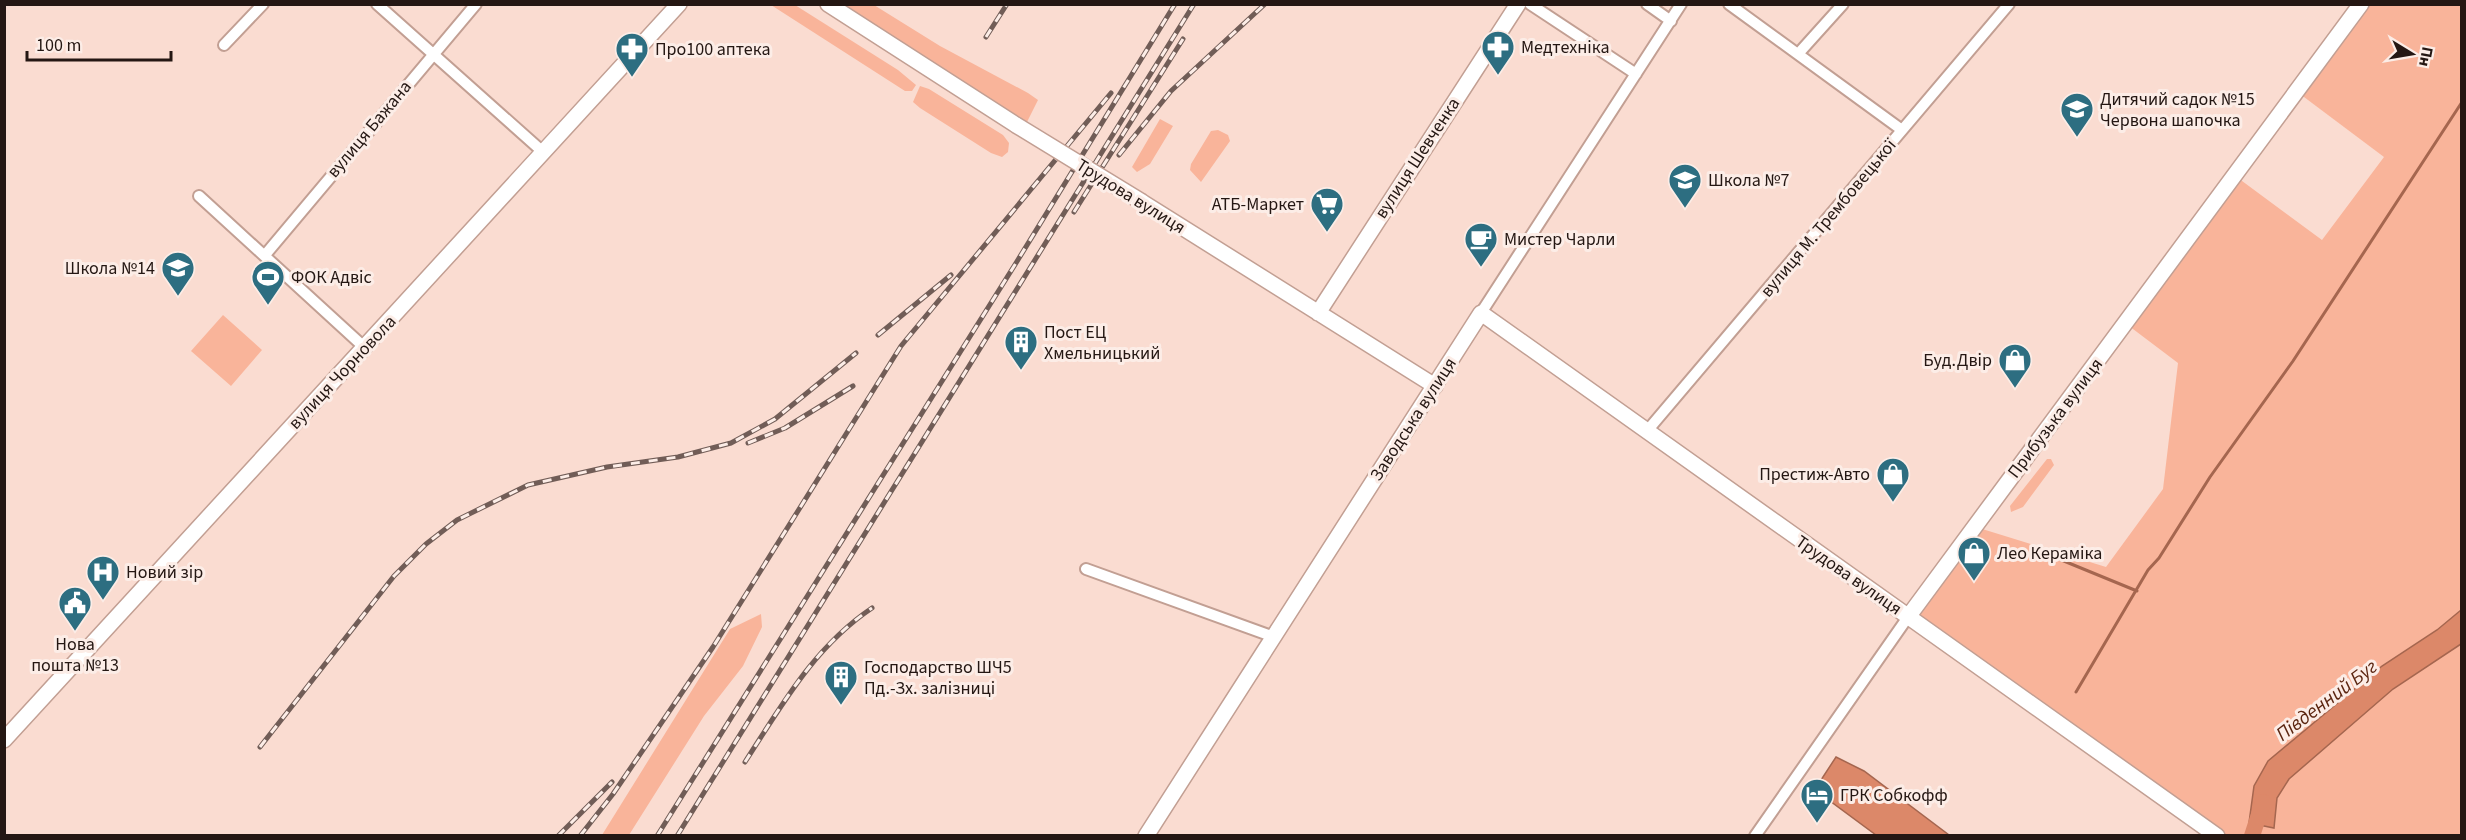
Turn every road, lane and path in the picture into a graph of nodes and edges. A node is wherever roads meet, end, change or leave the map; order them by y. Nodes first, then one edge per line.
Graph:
1 (263, 4) edge
2 (377, 4) edge
3 (476, 4) edge
4 (679, 4) edge
5 (828, 4) edge
6 (1518, 4) edge
7 (1530, 4) edge
8 (1647, 4) edge
9 (1682, 4) edge
10 (1729, 4) edge
11 (1843, 4) edge
12 (2009, 4) edge
13 (2361, 4) edge
14 (1671, 21) junction
15 (224, 45) dead end
16 (1798, 54) junction
17 (432, 55) junction
18 (1636, 75) junction
19 (1902, 130) junction
20 (543, 152) junction
21 (199, 196) dead end
22 (265, 255) junction
23 (1318, 313) junction
24 (1481, 313) junction
25 (364, 347) junction
26 (1435, 386) junction
27 (1647, 431) junction
28 (1086, 569) dead end
29 (1908, 617) junction
30 (1274, 637) junction
31 (4, 740) edge
32 (2211, 831) edge
33 (1146, 836) edge
34 (1755, 836) edge

1 - 15 street
2 - 17 street
3 - 17 street, вулиця Бажана
4 - 20 street, вулиця Чорновола
5 - 23 street, Трудова вулиця, bridge
6 - 23 street, вулиця Шевченка
7 - 18 street
8 - 14 street
9 - 14 street, Заводська вулиця
10 - 16 street
11 - 16 street
12 - 19 street, вулиця М. Трембовецької
13 - 29 street, Прибузька вулиця
14 - 18 street, Заводська вулиця
16 - 19 street
17 - 20 street
17 - 22 street, вулиця Бажана
18 - 24 street, Заводська вулиця
19 - 27 street, вулиця М. Трембовецької
20 - 25 street, вулиця Чорновола
21 - 22 street
22 - 25 street
23 - 26 street, Трудова вулиця
24 - 26 street, Заводська вулиця
24 - 27 street, Трудова вулиця
25 - 31 street, вулиця Чорновола
26 - 30 street, Заводська вулиця
27 - 29 street, Трудова вулиця
28 - 30 street
29 - 32 street, Трудова вулиця
29 - 34 street, Прибузька вулиця
30 - 33 street, Заводська вулиця

